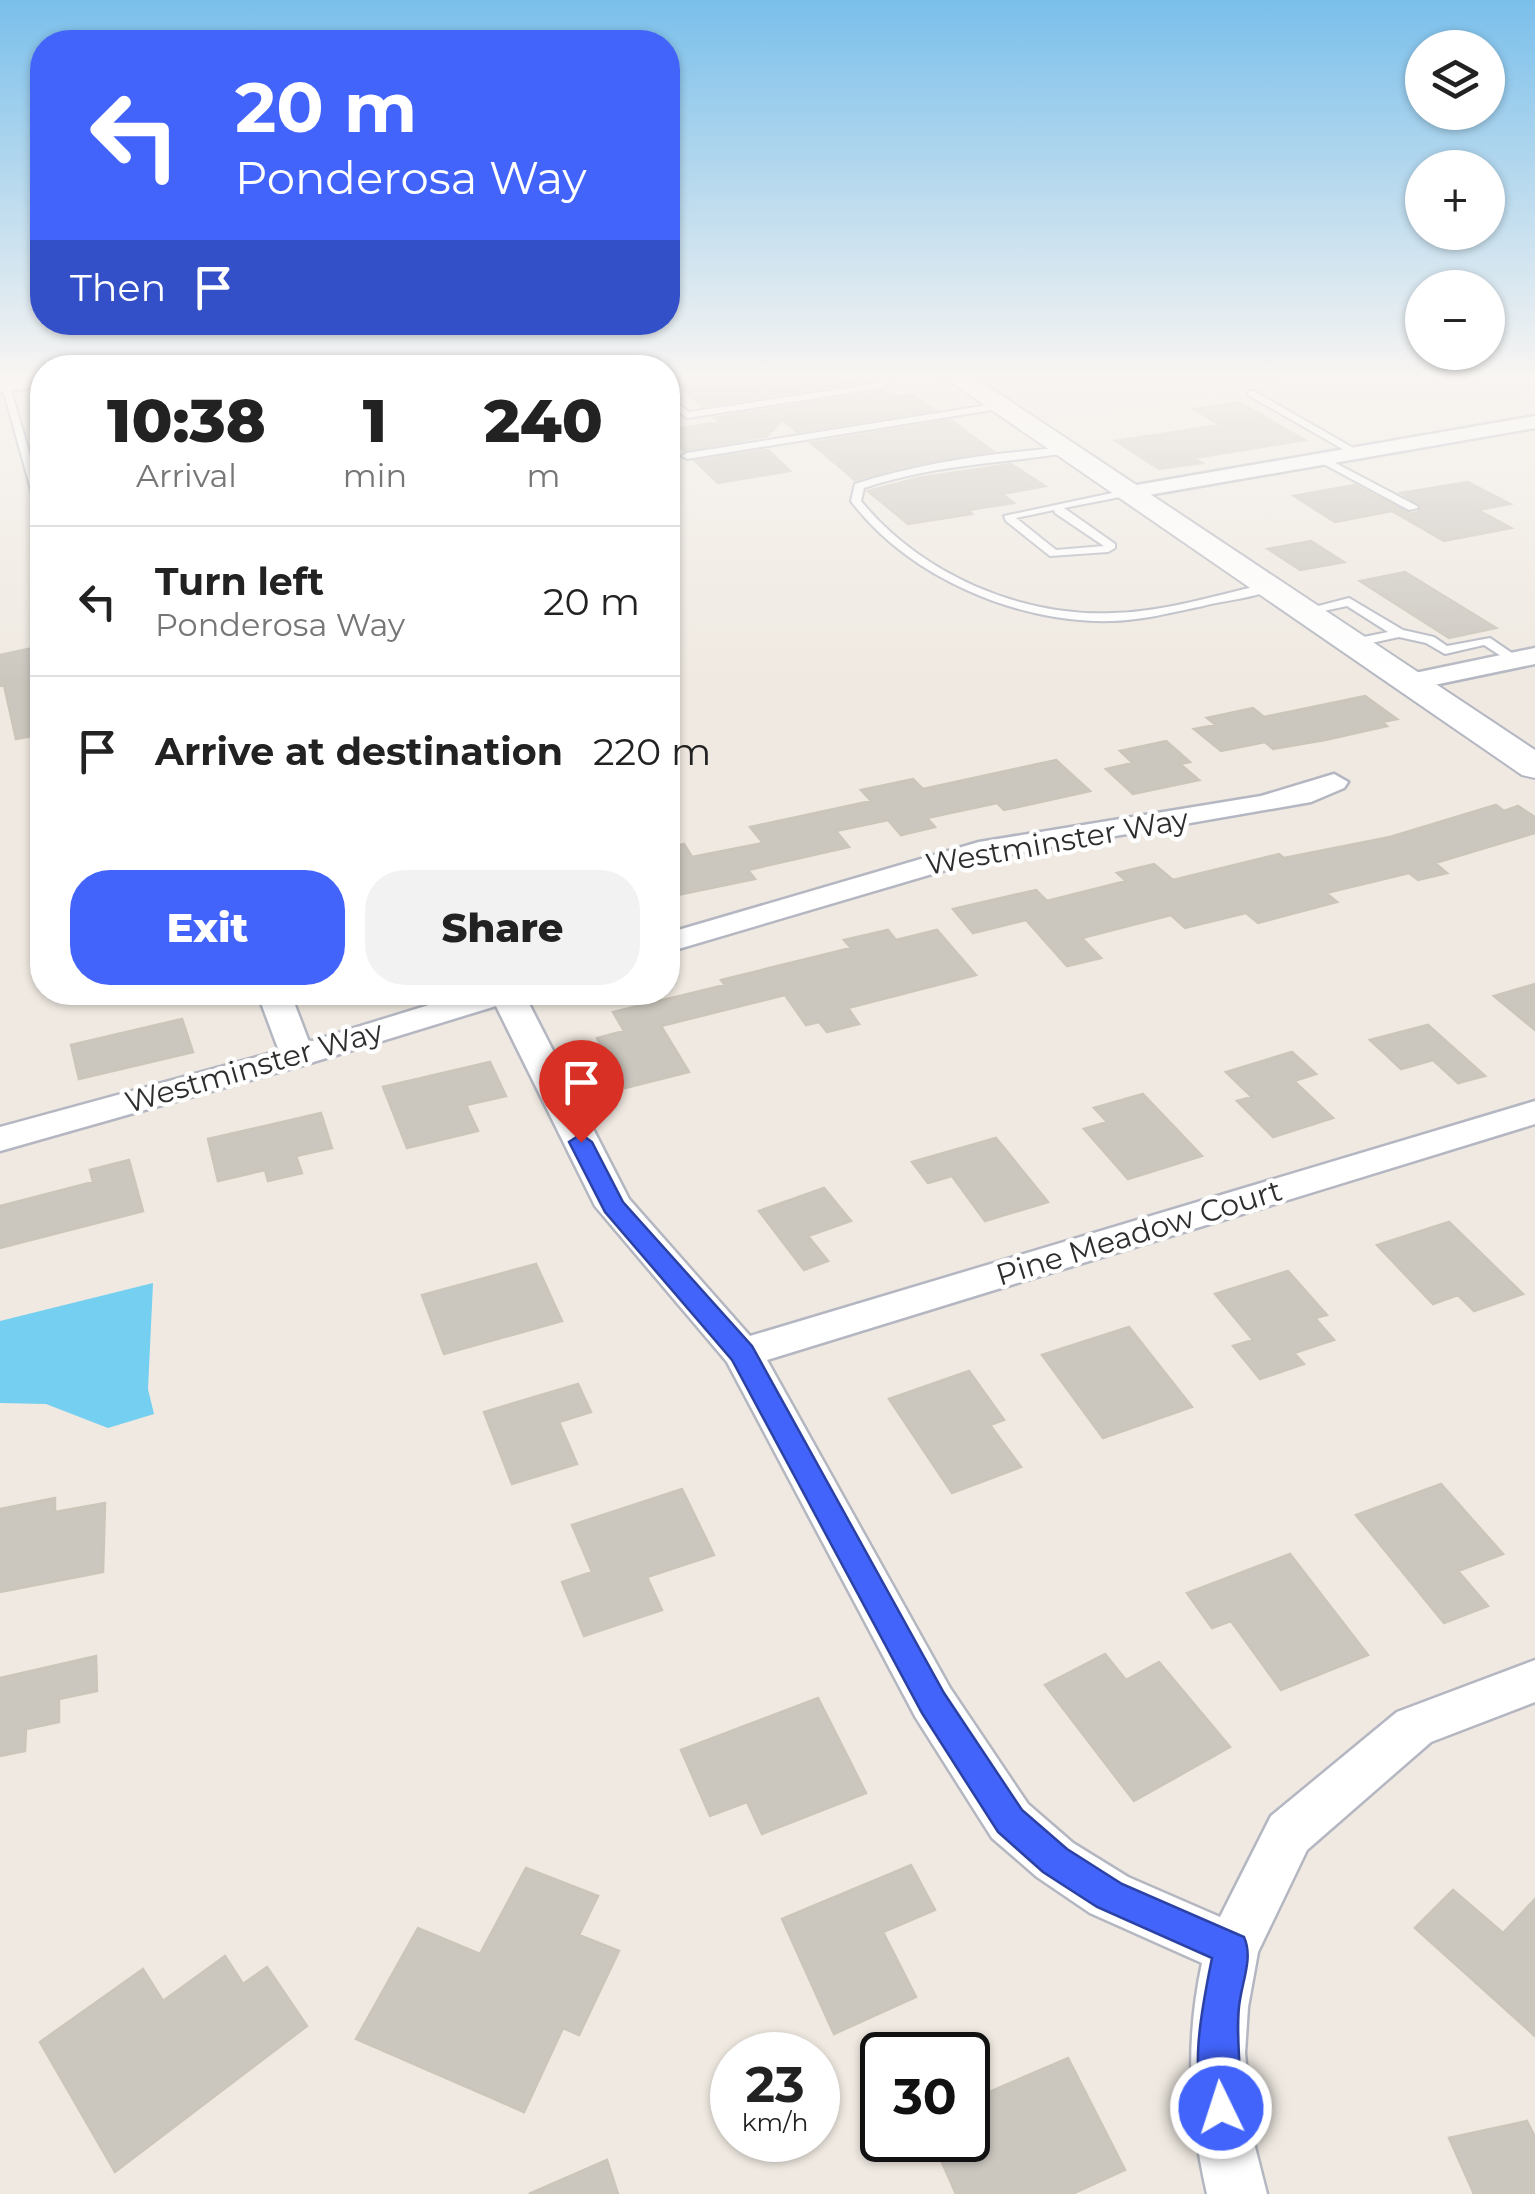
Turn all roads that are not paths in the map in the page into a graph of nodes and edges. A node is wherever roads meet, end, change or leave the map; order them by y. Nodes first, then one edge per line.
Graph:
1 (883, 477) edge
2 (1110, 477) edge
3 (1213, 477) edge
4 (1357, 477) edge
5 (1131, 492) junction
6 (1059, 506) junction
7 (1413, 508) dead end
8 (1270, 587) junction
9 (1305, 610) junction
10 (1399, 633) junction
11 (1353, 643) junction
12 (1526, 658) edge
13 (1410, 682) junction
14 (1535, 767) edge
15 (1334, 782) dead end
16 (680, 939) edge
17 (278, 1005) edge
18 (464, 1005) edge
19 (513, 1005) edge
20 (298, 1056) junction
21 (1535, 1112) edge
22 (0, 1139) edge
23 (742, 1353) junction
24 (1535, 1681) edge
25 (1232, 1949) junction
26 (1238, 2194) edge

1 - 8 lane
2 - 5 main road
3 - 5 street
4 - 7 lane
5 - 6 lane
5 - 8 main road
6 - 6 lane
8 - 9 main road
9 - 10 lane
9 - 11 main road
10 - 11 lane
10 - 12 lane
11 - 13 main road
12 - 13 street
13 - 14 main road
15 - 16 street, Westminster Way
17 - 20 street
18 - 20 street, Westminster Way
19 - 23 street
20 - 22 street, Westminster Way
21 - 23 street, Pine Meadow Court
23 - 25 street
24 - 25 street
25 - 26 street

